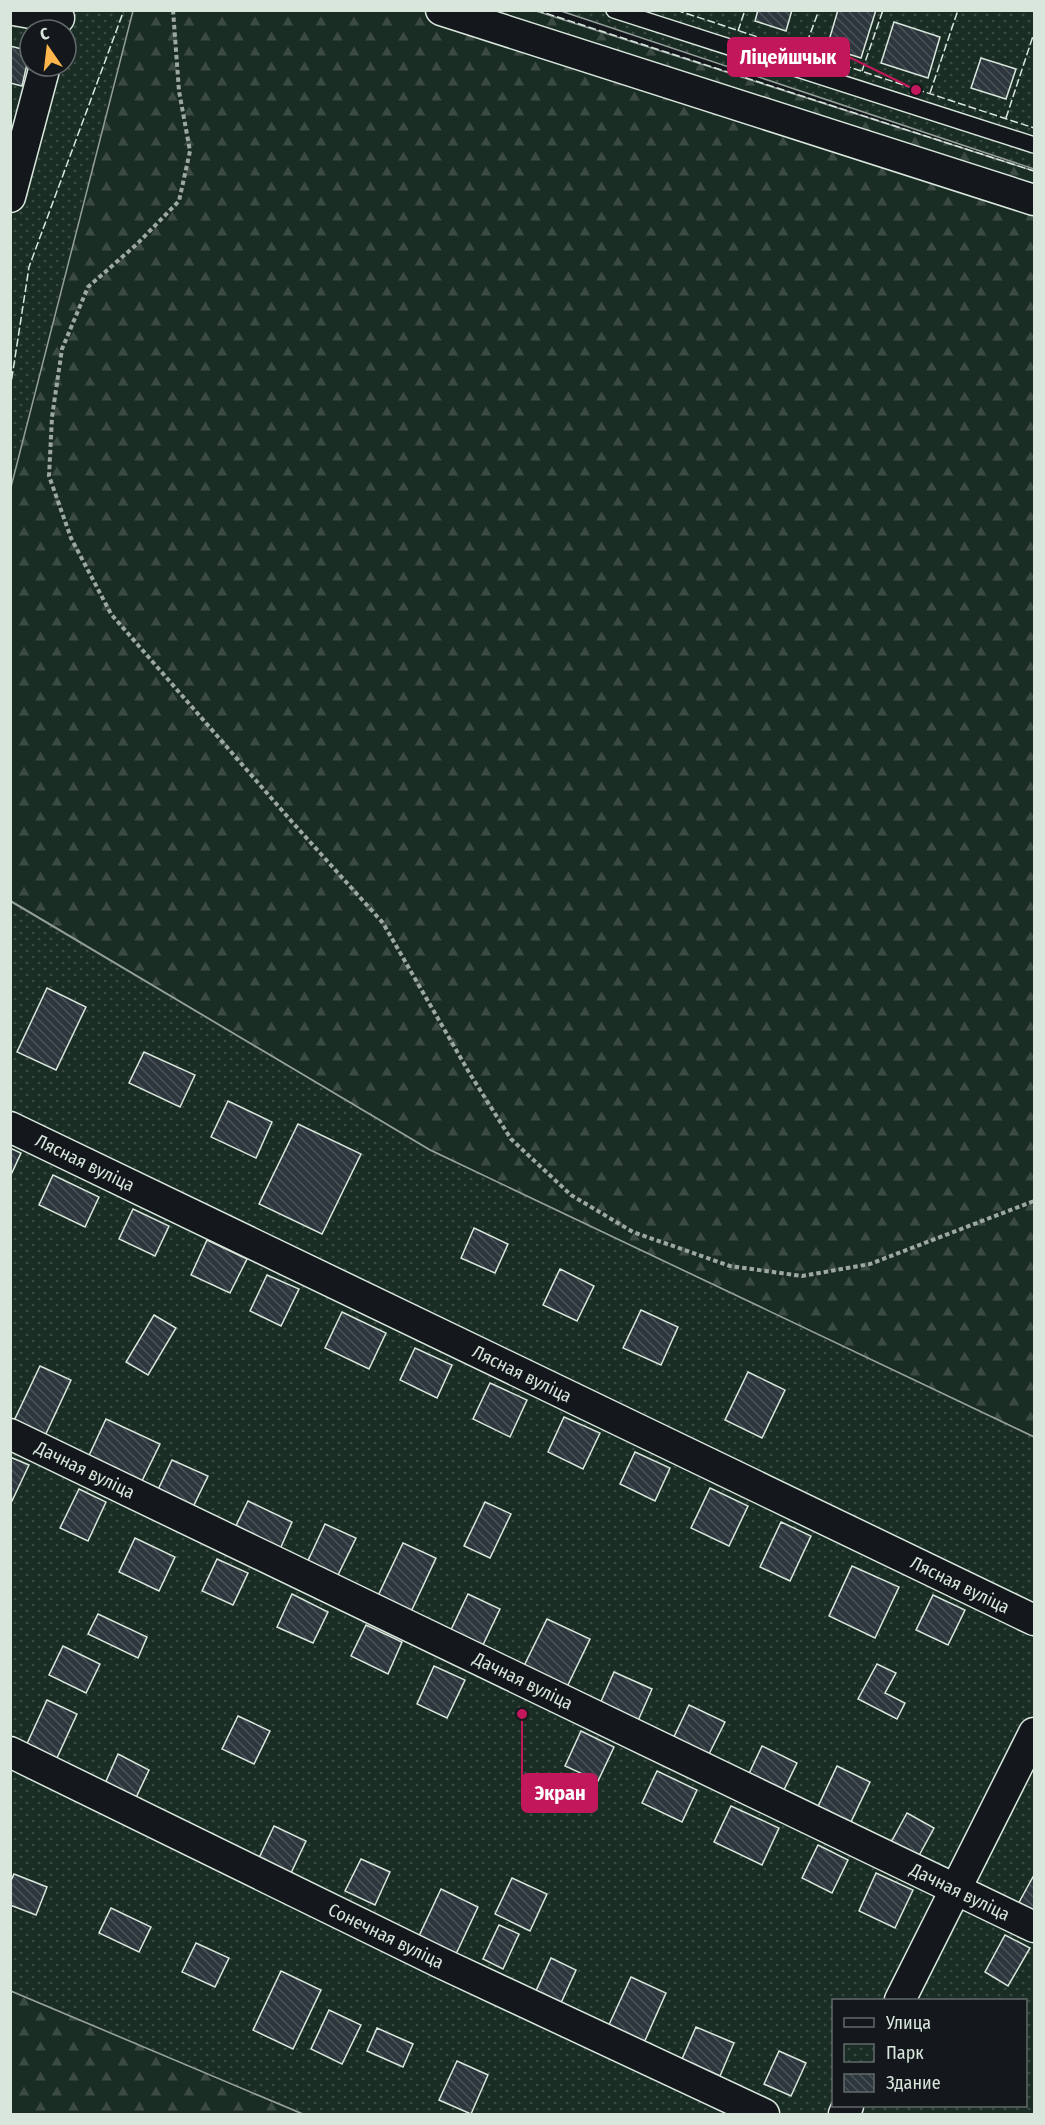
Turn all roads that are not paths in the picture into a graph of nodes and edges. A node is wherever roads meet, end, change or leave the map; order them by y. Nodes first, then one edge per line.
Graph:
1 (15, 10) edge
2 (441, 10) edge
3 (614, 10) edge
4 (49, 18) edge
5 (42, 78) edge
6 (1035, 146) edge
7 (10, 197) edge
8 (1035, 200) edge
9 (10, 1128) edge
10 (10, 1434) edge
11 (1035, 1620) edge
12 (1035, 1733) edge
13 (10, 1752) edge
14 (954, 1889) junction
15 (1035, 1927) edge
16 (901, 1999) edge
17 (764, 2115) edge

1 - 4 street
2 - 8 street
3 - 6 lane
5 - 7 street
9 - 11 street, Лясная вуліца
10 - 14 street, Дачная вуліца
12 - 14 street
13 - 17 street, Сонечная вуліца
14 - 15 street, Дачная вуліца
14 - 16 street

